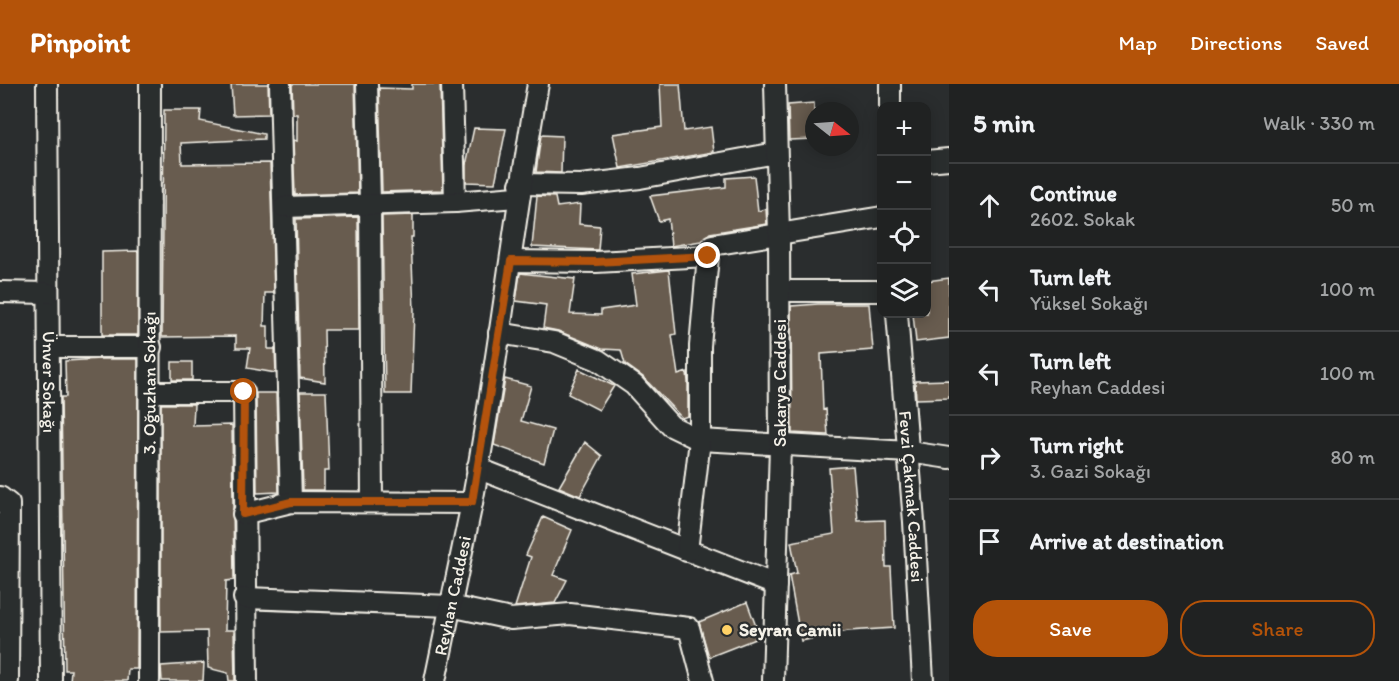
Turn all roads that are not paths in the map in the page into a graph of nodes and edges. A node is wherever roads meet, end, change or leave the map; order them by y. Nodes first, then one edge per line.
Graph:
1 (47, 84) edge
2 (150, 84) edge
3 (280, 84) edge
4 (367, 84) edge
5 (452, 84) edge
6 (538, 84) edge
7 (775, 84) edge
8 (890, 84) edge
9 (890, 102) edge
10 (776, 153) junction
11 (949, 159) edge
12 (931, 161) edge
13 (518, 190) junction
14 (370, 202) junction
15 (455, 202) junction
16 (284, 207) junction
17 (877, 218) edge
18 (779, 234) junction
19 (708, 256) junction
20 (511, 261) junction
21 (780, 291) junction
22 (877, 291) edge
23 (0, 292) edge
24 (48, 293) junction
25 (897, 318) edge
26 (499, 333) junction
27 (151, 346) junction
28 (49, 347) junction
29 (151, 392) junction
30 (700, 440) junction
31 (780, 446) junction
32 (909, 453) junction
33 (949, 458) edge
34 (477, 468) junction
35 (5, 501) edge
36 (372, 501) junction
37 (291, 502) junction
38 (472, 502) junction
39 (243, 514) junction
40 (687, 551) junction
41 (776, 585) junction
42 (244, 598) junction
43 (450, 606) junction
44 (8, 681) edge
45 (51, 681) edge
46 (149, 681) edge
47 (247, 681) edge
48 (435, 681) edge
49 (703, 681) edge
50 (773, 681) edge
51 (923, 681) edge

1 - 24 street, Ünver Sokağı
2 - 27 street, 3. Oğuzhan Sokağı
3 - 16 street
4 - 14 street
5 - 15 street
6 - 13 street, Reyhan Caddesi
7 - 10 street, Sakarya Caddesi
8 - 9 street
10 - 13 street
10 - 18 street, Sakarya Caddesi
11 - 12 street
13 - 15 street
13 - 20 street, Reyhan Caddesi
14 - 15 street
14 - 16 street
14 - 36 street
16 - 37 street
17 - 18 street
18 - 19 street
18 - 21 street, Sakarya Caddesi
19 - 20 street
19 - 30 street
20 - 26 street, Reyhan Caddesi
21 - 22 street
21 - 31 street, Sakarya Caddesi
23 - 24 street
24 - 28 street, Ünver Sokağı
25 - 32 street, Fevzi Çakmak Caddesi
26 - 30 street
26 - 34 street, Reyhan Caddesi
27 - 28 street
27 - 29 street, 3. Oğuzhan Sokağı
28 - 45 street, Ünver Sokağı
29 - 39 street
29 - 46 street, 3. Oğuzhan Sokağı
30 - 31 street
30 - 40 street
31 - 32 street
31 - 41 street, Sakarya Caddesi
32 - 33 street
32 - 51 street, Fevzi Çakmak Caddesi
34 - 38 street, Reyhan Caddesi
34 - 40 street
35 - 44 street
36 - 37 street
36 - 38 street
37 - 39 street
38 - 43 street, Reyhan Caddesi
39 - 42 street
40 - 41 street
41 - 50 street, Sakarya Caddesi
42 - 43 street
42 - 47 street
43 - 48 street, Reyhan Caddesi
43 - 49 street

